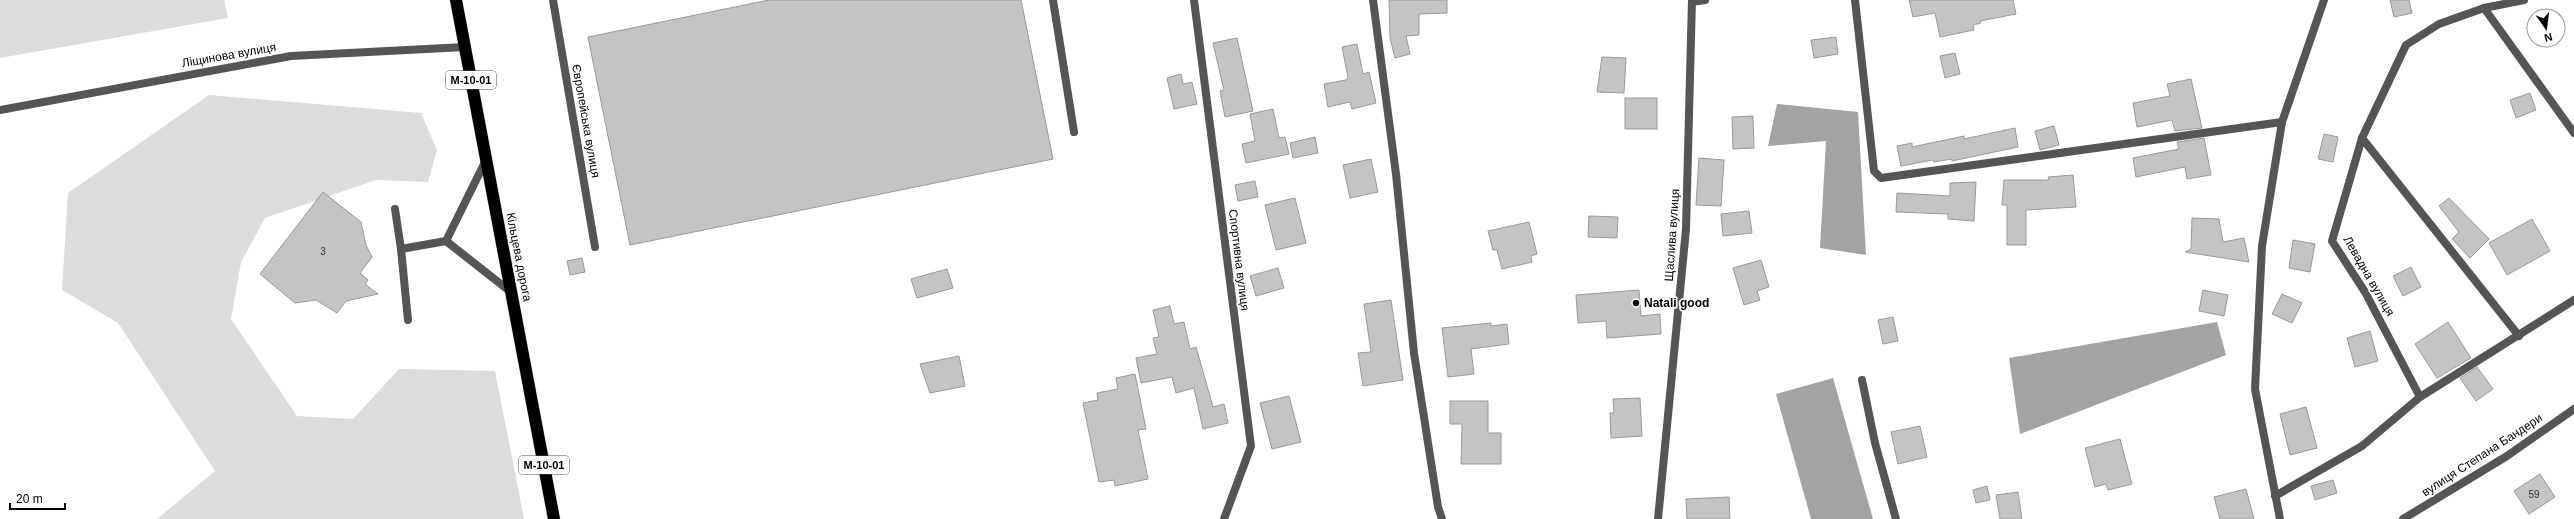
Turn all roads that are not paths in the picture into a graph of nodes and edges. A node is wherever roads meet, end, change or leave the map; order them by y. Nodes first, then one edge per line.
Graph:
1 (456, 0) edge
2 (553, 0) edge
3 (1053, 0) edge
4 (1194, 0) edge
5 (1373, 0) edge
6 (1706, 0) edge
7 (1855, 0) edge
8 (2324, 0) edge
9 (2524, 0) edge
10 (1692, 1) edge
11 (2484, 8) junction
12 (465, 47) junction
13 (0, 110) edge
14 (2282, 122) junction
15 (1074, 132) dead end
16 (2574, 134) edge
17 (2362, 138) junction
18 (486, 160) junction
19 (395, 209) dead end
20 (446, 241) junction
21 (596, 247) dead end
22 (401, 249) junction
23 (511, 292) junction
24 (2574, 300) edge
25 (408, 320) dead end
26 (2519, 336) junction
27 (1862, 380) dead end
28 (2420, 397) junction
29 (2574, 409) edge
30 (2275, 496) junction
31 (554, 519) edge
32 (1224, 519) edge
33 (1442, 519) edge
34 (1658, 519) edge
35 (1896, 519) edge
36 (2280, 519) edge
37 (2403, 519) edge

1 - 12 highway, Кільцева дорога / М-10-01
2 - 21 street, Європейська вулиця
3 - 15 street
4 - 32 street, Спортивна вулиця
5 - 33 street
6 - 10 street
7 - 14 street
8 - 14 street
9 - 11 street, Левадна вулиця
10 - 34 street, Щаслива вулиця
11 - 16 street
11 - 17 street, Левадна вулиця
12 - 13 street, Ліщинова вулиця
12 - 18 highway, Кільцева дорога / М-10-01
14 - 30 street
17 - 26 street
17 - 28 street, Левадна вулиця
18 - 20 street
18 - 23 highway, Кільцева дорога / М-10-01
19 - 22 street
20 - 22 street
20 - 23 street
22 - 25 street
23 - 31 highway, Кільцева дорога / М-10-01
24 - 26 street
26 - 28 street
27 - 35 street
28 - 30 street
29 - 37 street, вулиця Степана Бандери
30 - 36 street

